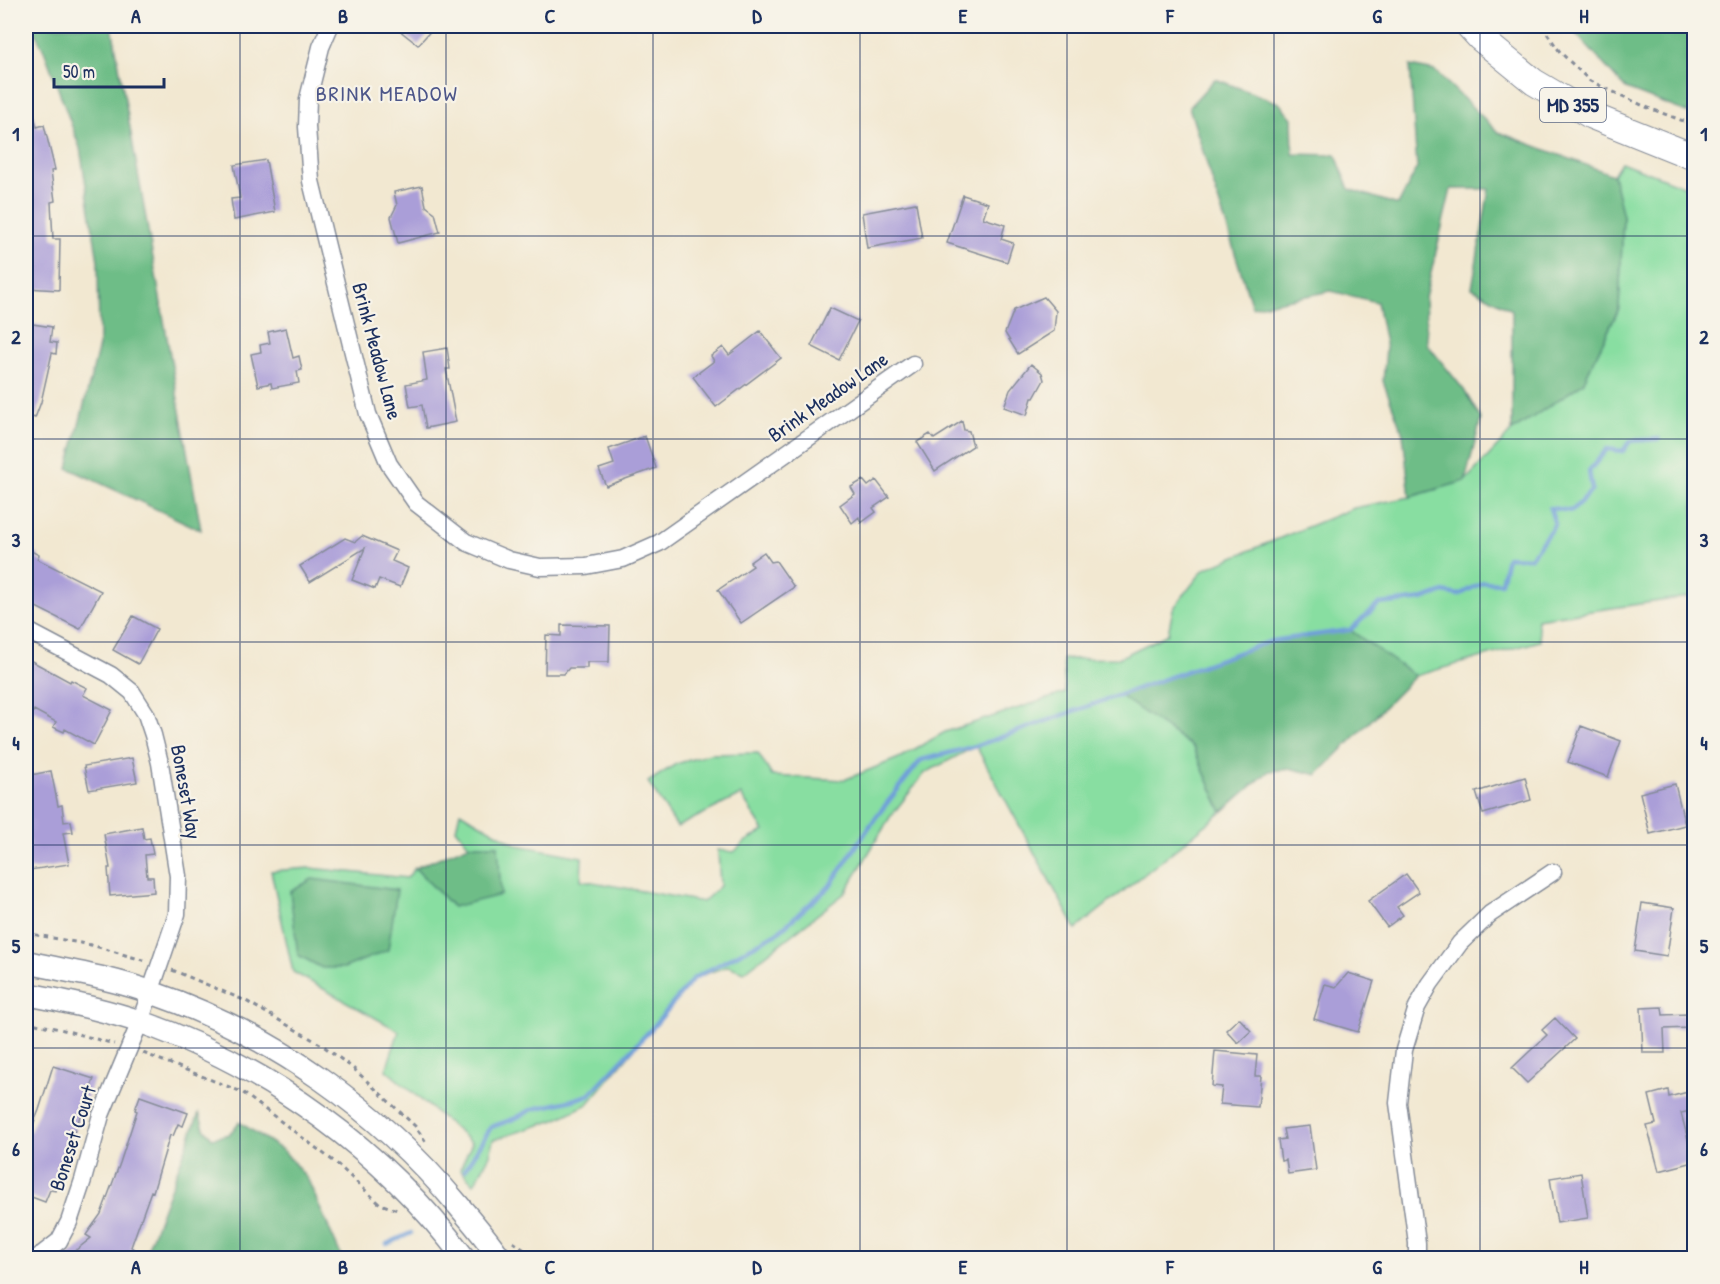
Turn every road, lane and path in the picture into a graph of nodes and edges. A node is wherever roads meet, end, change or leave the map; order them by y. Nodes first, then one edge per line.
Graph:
1 (330, 26) edge
2 (1469, 26) edge
3 (1542, 26) edge
4 (1695, 126) edge
5 (1695, 157) edge
6 (913, 364) dead end
7 (26, 630) edge
8 (1552, 872) dead end
9 (26, 962) edge
10 (152, 992) junction
11 (26, 994) edge
12 (26, 1022) edge
13 (141, 1022) junction
14 (130, 1048) junction
15 (405, 1212) dead end
16 (37, 1258) edge
17 (464, 1258) edge
18 (500, 1258) edge
19 (1417, 1258) edge

1 - 6 street, Brink Meadow Lane
2 - 5 main road, MD 355
3 - 4 path
7 - 10 street, Boneset Way
8 - 19 street
9 - 10 main road
10 - 13 street, Boneset Way
10 - 18 main road
11 - 13 main road
12 - 14 path
13 - 14 street, Boneset Court
13 - 17 main road
14 - 15 path
14 - 16 street, Boneset Court

